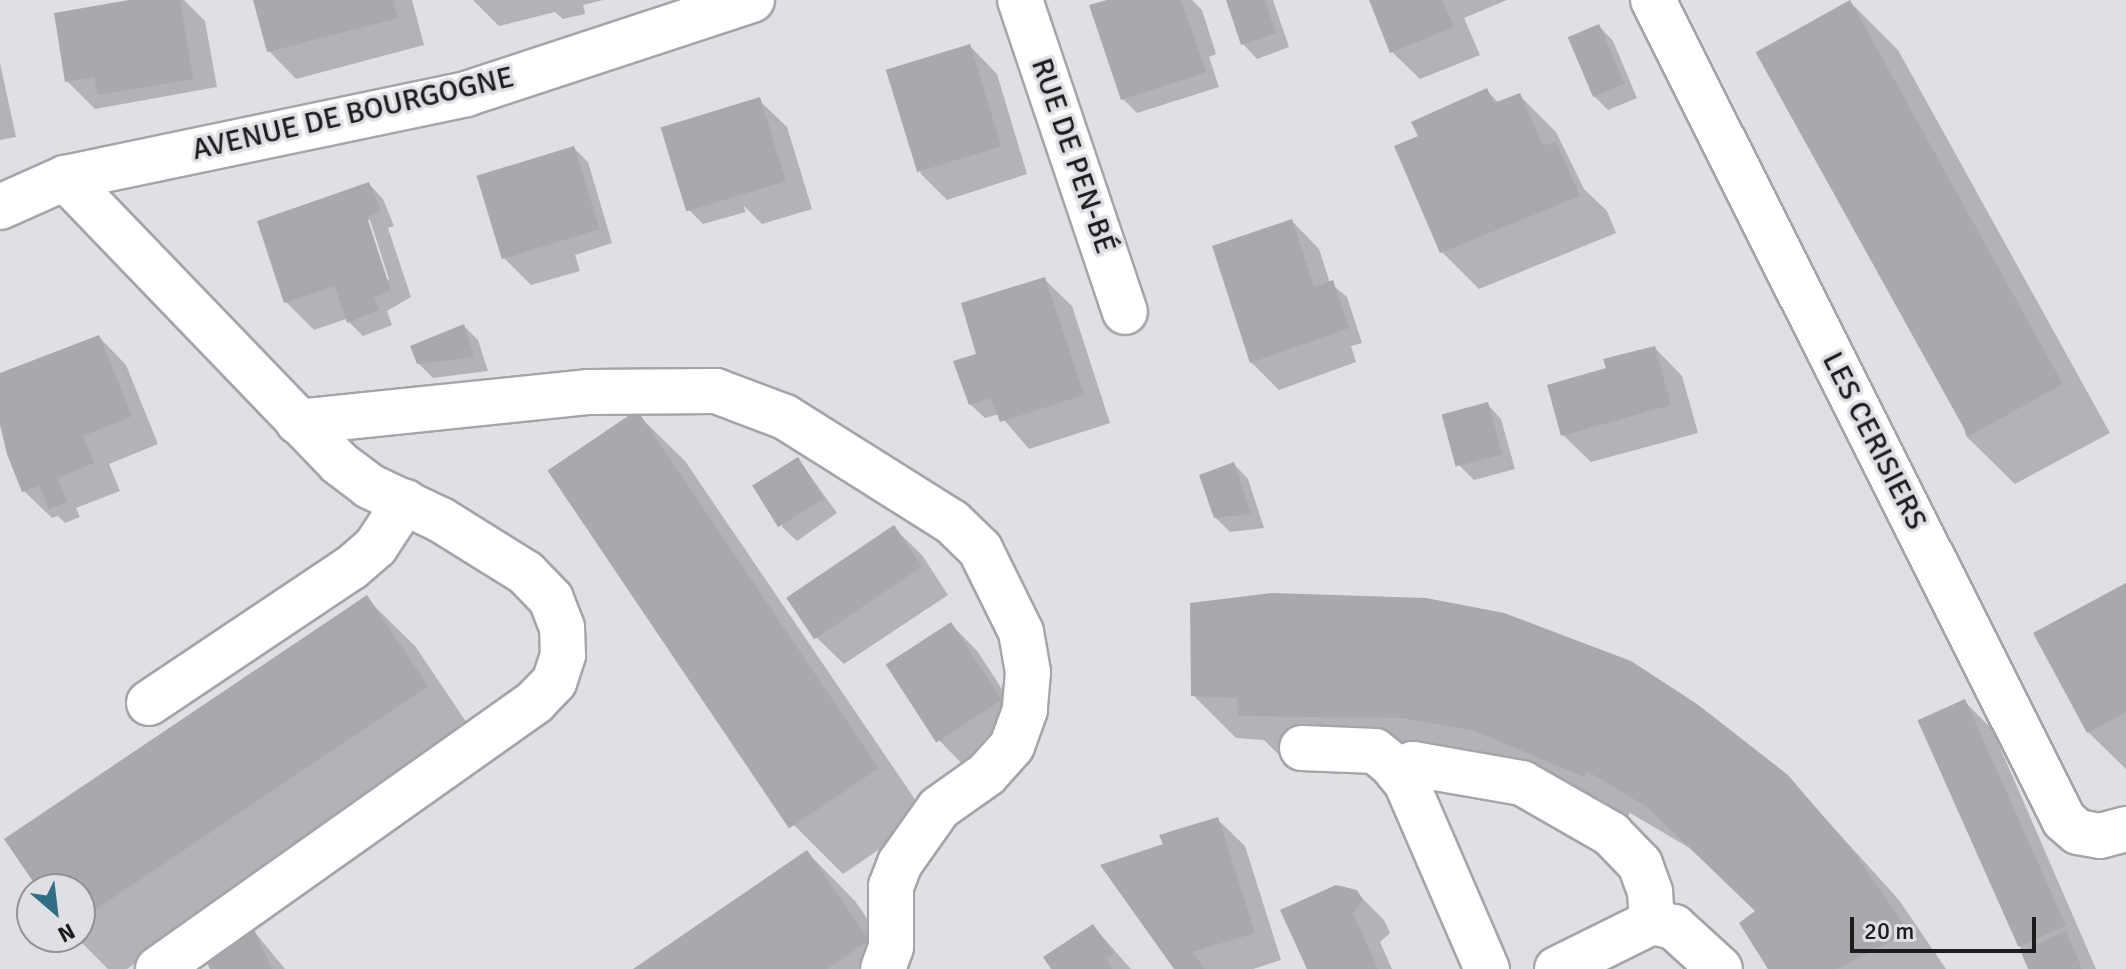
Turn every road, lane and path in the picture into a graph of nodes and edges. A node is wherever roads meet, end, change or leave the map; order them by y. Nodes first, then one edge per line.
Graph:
1 (752, 0) edge
2 (1020, 0) edge
3 (1653, 0) edge
4 (65, 178) junction
5 (0, 207) edge
6 (1125, 312) dead end
7 (298, 422) junction
8 (405, 502) junction
9 (149, 703) dead end
10 (1302, 748) dead end
11 (1397, 771) junction
12 (2126, 829) edge
13 (1652, 922) junction
14 (158, 969) edge
15 (883, 969) edge
16 (1487, 969) edge
17 (1557, 969) edge
18 (1720, 969) edge

1 - 4 street, AVENUE DE BOURGOGNE
2 - 6 street, RUE DE PEN-BÉ
3 - 12 street, LES CERISIERS
4 - 5 street, AVENUE DE BOURGOGNE
4 - 7 street
7 - 8 street
7 - 15 street
8 - 9 street
8 - 14 street
10 - 11 street
11 - 13 street
11 - 16 street
13 - 17 street
13 - 18 street

